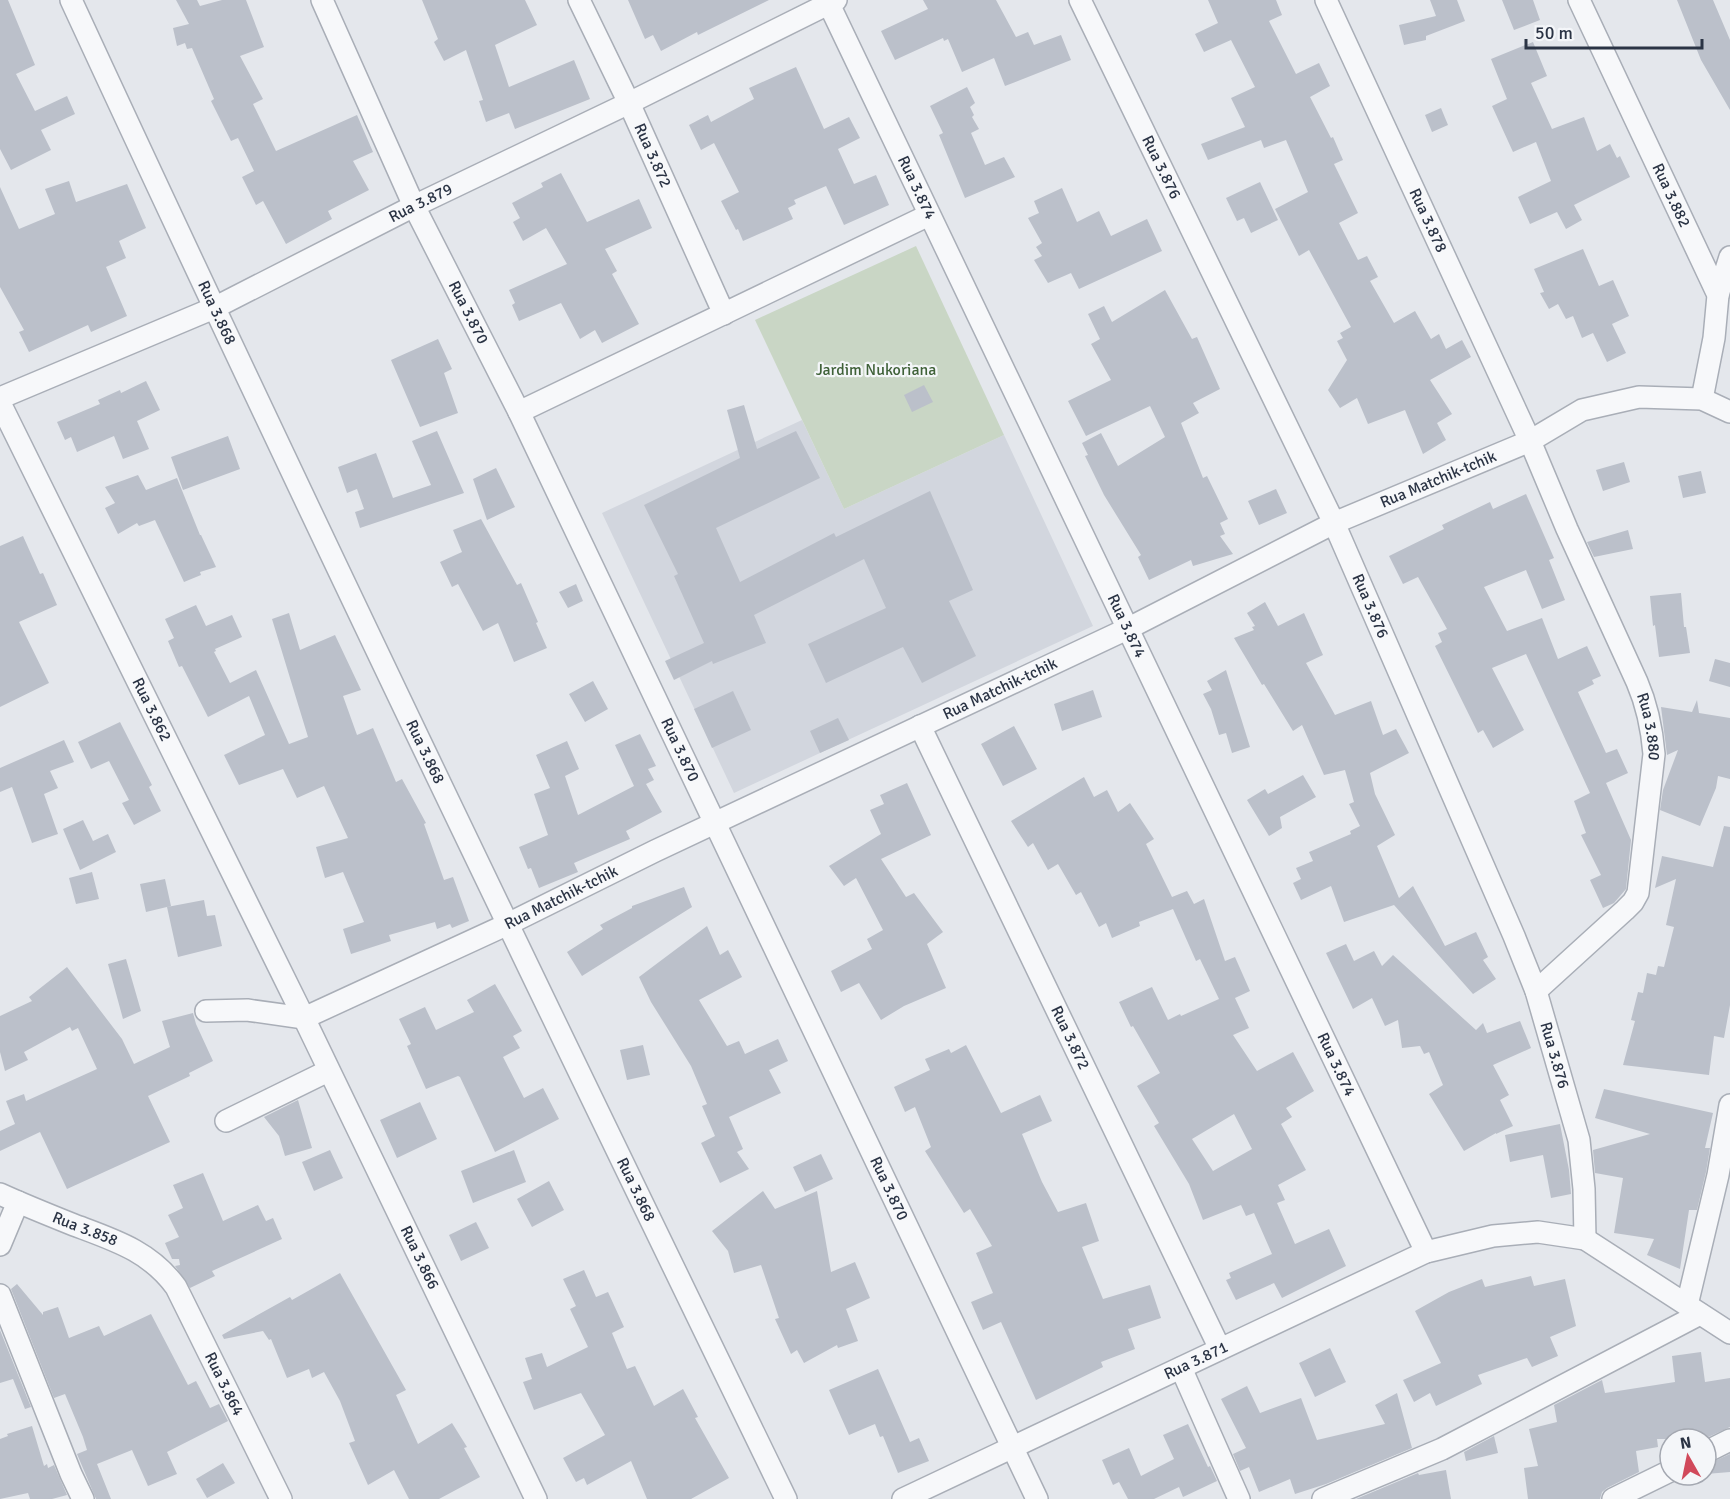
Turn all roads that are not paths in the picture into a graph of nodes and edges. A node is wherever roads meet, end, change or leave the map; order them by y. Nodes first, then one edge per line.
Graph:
1 (71, 0) edge
2 (322, 0) edge
3 (579, 0) edge
4 (1080, 0) edge
5 (1326, 0) edge
6 (1579, 0) edge
7 (830, 1) edge
8 (629, 103) junction
9 (414, 206) junction
10 (929, 215) junction
11 (1730, 257) edge
12 (1718, 295) junction
13 (214, 308) junction
14 (724, 314) junction
15 (1722, 340) edge
16 (0, 398) edge
17 (1702, 399) junction
18 (0, 403) edge
19 (1730, 411) edge
20 (519, 412) junction
21 (1530, 441) junction
22 (1334, 523) junction
23 (1127, 629) junction
24 (920, 726) junction
25 (715, 822) junction
26 (506, 925) junction
27 (1536, 991) junction
28 (207, 1011) dead end
29 (304, 1017) junction
30 (328, 1071) junction
31 (1730, 1105) edge
32 (226, 1121) dead end
33 (9, 1198) edge
34 (1585, 1239) junction
35 (0, 1245) edge
36 (1426, 1252) junction
37 (165, 1272) joint
38 (0, 1294) edge
39 (1694, 1310) junction
40 (1730, 1333) edge
41 (1220, 1349) junction
42 (1181, 1368) junction
43 (1013, 1447) junction
44 (1658, 1476) edge
45 (83, 1499) edge
46 (281, 1499) edge
47 (536, 1499) edge
48 (786, 1499) edge
49 (903, 1499) edge
50 (1037, 1499) edge
51 (1239, 1499) edge
52 (1323, 1499) edge
53 (1613, 1499) edge

1 - 13 street, Rua 3.868
2 - 9 street, Rua 3.870
3 - 8 street, Rua 3.872
4 - 22 street, Rua 3.876
5 - 21 street, Rua 3.878
6 - 12 street, Rua 3.882
7 - 8 street, Rua 3.879
7 - 10 street, Rua 3.874
8 - 9 street, Rua 3.879
8 - 14 street, Rua 3.872
9 - 13 street, Rua 3.879
9 - 20 street, Rua 3.870
10 - 14 street
10 - 23 street, Rua 3.874
11 - 12 street
12 - 15 street
13 - 16 street, Rua 3.879
13 - 26 street, Rua 3.868
14 - 20 street
15 - 17 street
17 - 19 street
17 - 21 street, Rua Matchik-tchik
18 - 29 street, Rua 3.862
20 - 25 street, Rua 3.870
21 - 22 street, Rua Matchik-tchik
21 - 27 street, Rua 3.880
22 - 23 street, Rua Matchik-tchik
22 - 27 street, Rua 3.876
23 - 24 street, Rua Matchik-tchik
23 - 36 street, Rua 3.874
24 - 25 street, Rua Matchik-tchik
24 - 41 street, Rua 3.872
25 - 26 street, Rua Matchik-tchik
25 - 43 street, Rua 3.870
26 - 29 street, Rua Matchik-tchik
26 - 48 street, Rua 3.868
27 - 34 street, Rua 3.876
28 - 29 street
29 - 30 street, Rua 3.866
30 - 32 street
30 - 47 street, Rua 3.866
31 - 39 street
33 - 35 street
33 - 37 street, Rua 3.858
34 - 36 street, Rua 3.871
34 - 39 street
36 - 41 street, Rua 3.871
37 - 46 street, Rua 3.864
38 - 45 street
39 - 40 street
39 - 52 street
41 - 42 street, Rua 3.871
42 - 43 street, Rua 3.871
42 - 51 street
43 - 49 street, Rua 3.871
43 - 50 street, Rua 3.870
44 - 53 street

